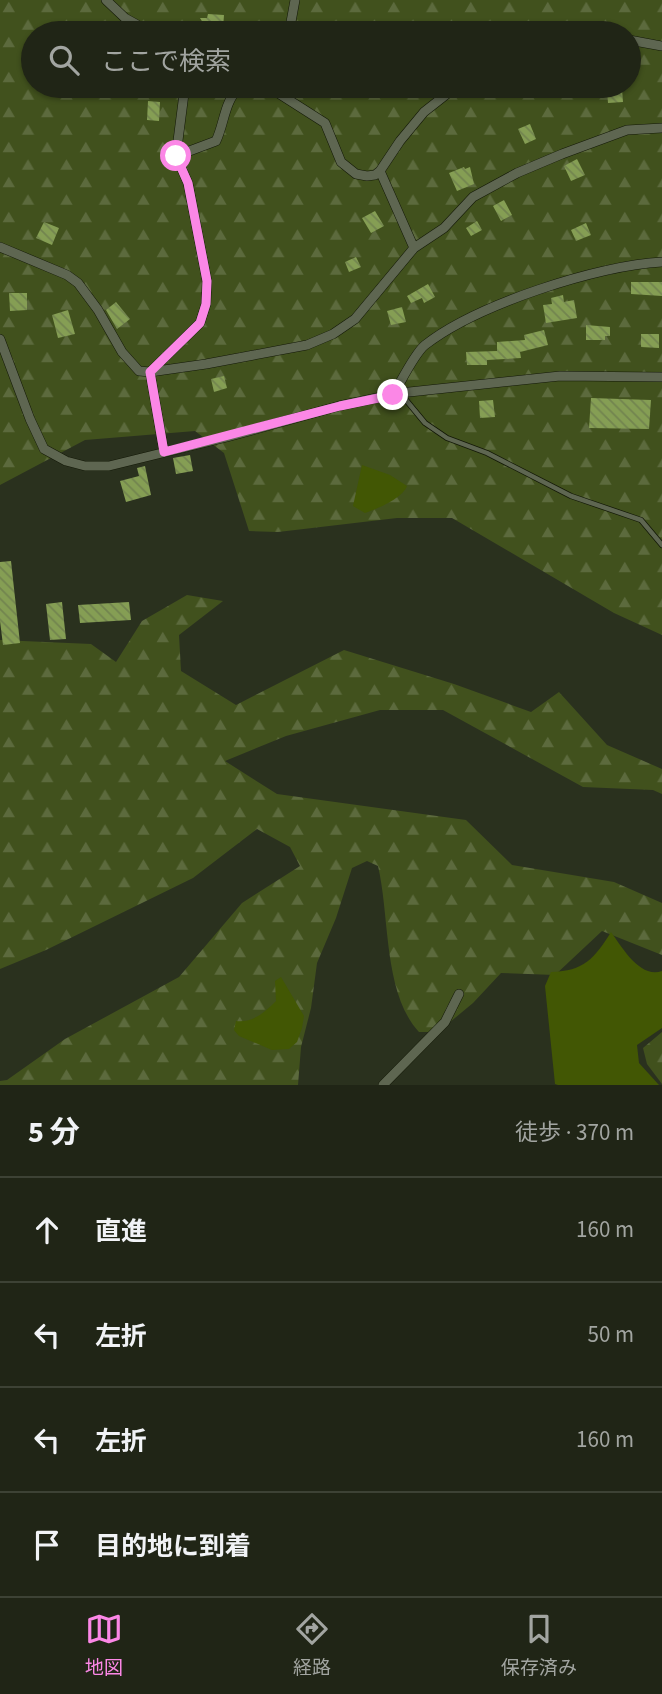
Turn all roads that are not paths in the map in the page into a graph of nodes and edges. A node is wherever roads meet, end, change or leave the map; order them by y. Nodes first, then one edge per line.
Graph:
1 (106, 0) edge
2 (295, 0) edge
3 (130, 21) edge
4 (291, 21) edge
5 (641, 42) edge
6 (662, 46) edge
7 (183, 98) edge
8 (230, 98) edge
9 (286, 98) edge
10 (442, 98) edge
11 (662, 128) edge
12 (176, 156) junction
13 (380, 171) junction
14 (0, 247) edge
15 (414, 248) junction
16 (662, 262) edge
17 (0, 339) edge
18 (150, 372) junction
19 (662, 377) edge
20 (397, 394) junction
21 (164, 452) junction
22 (662, 545) edge
23 (459, 994) dead end
24 (383, 1085) edge

1 - 3 street
2 - 4 street
5 - 6 street
7 - 12 street
8 - 12 street
9 - 13 street
10 - 13 street
11 - 15 street
12 - 18 street
13 - 15 street
14 - 18 street
15 - 18 street
16 - 20 street
17 - 21 street
18 - 21 street
19 - 20 street
20 - 21 street
20 - 22 lane
23 - 24 street

